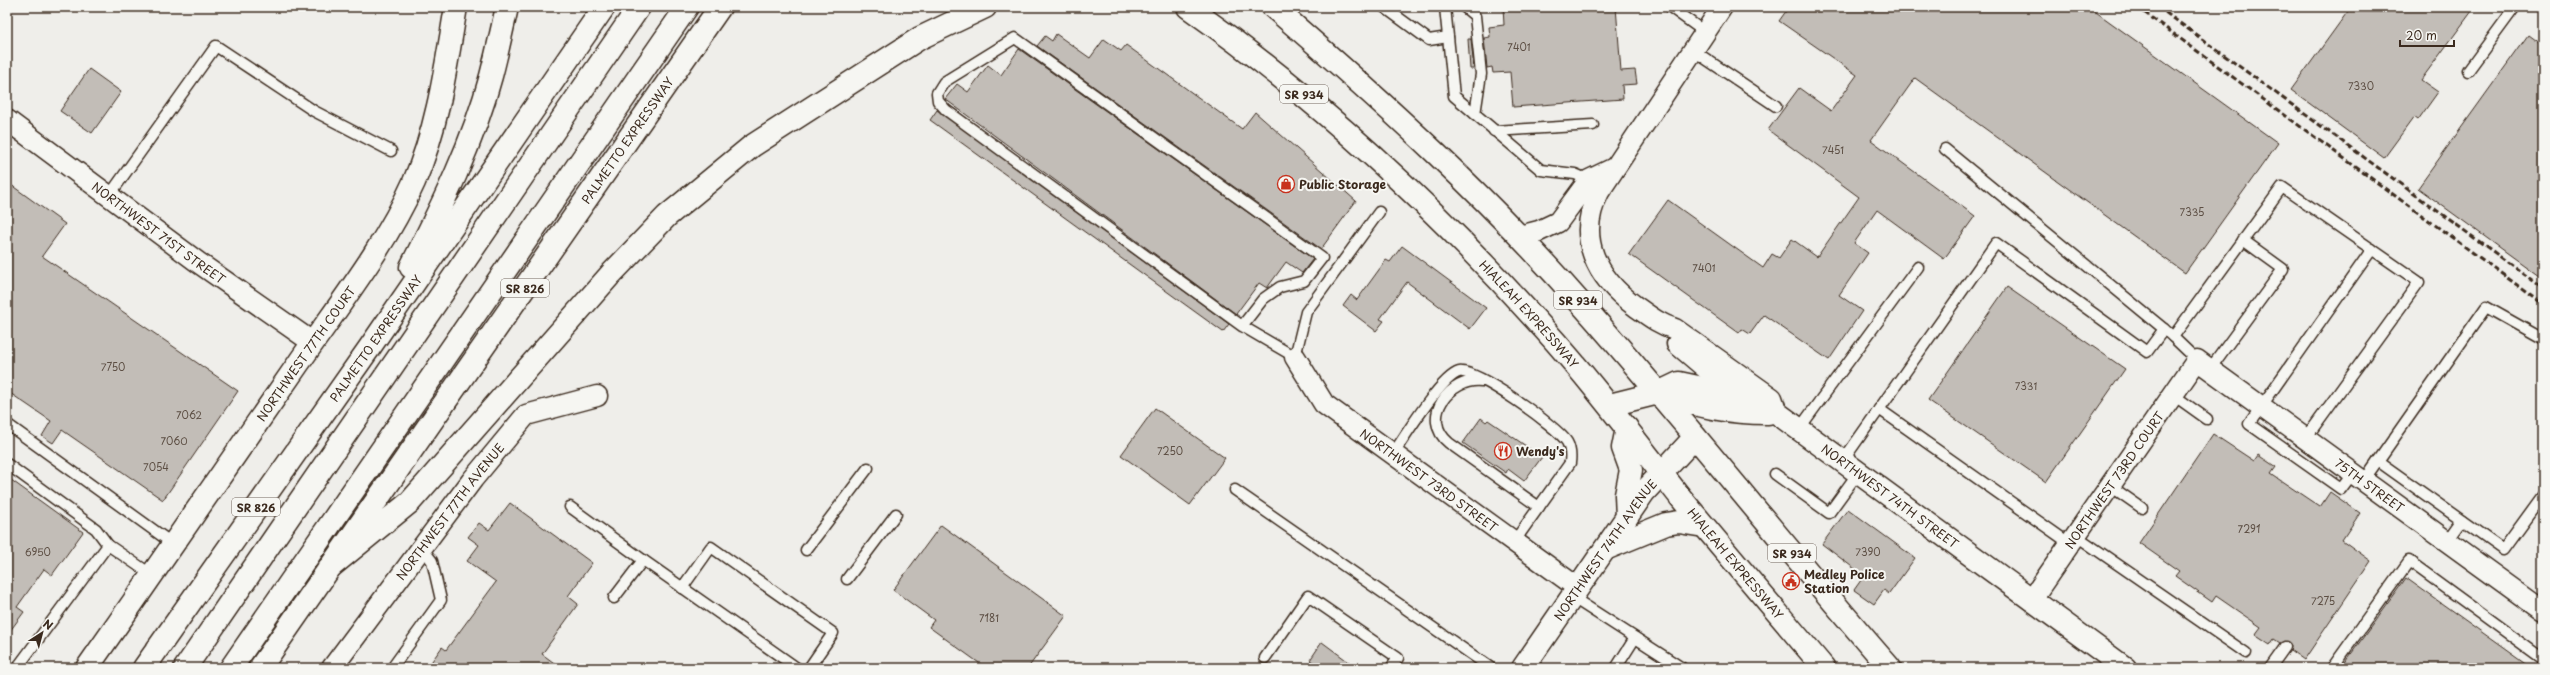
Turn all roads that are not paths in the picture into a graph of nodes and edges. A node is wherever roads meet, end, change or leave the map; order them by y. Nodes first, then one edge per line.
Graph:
1 (456, 7) edge
2 (507, 7) edge
3 (604, 7) edge
4 (639, 7) edge
5 (687, 7) edge
6 (720, 7) edge
7 (948, 7) edge
8 (985, 7) edge
9 (1188, 7) edge
10 (1273, 7) edge
11 (1384, 7) edge
12 (1445, 7) edge
13 (1464, 7) edge
14 (1670, 7) edge
15 (1722, 7) edge
16 (2515, 7) edge
17 (1706, 33) junction
18 (1448, 37) junction
19 (920, 38) junction
20 (1694, 51) junction
21 (2468, 71) dead end
22 (1776, 106) dead end
23 (1475, 114) junction
24 (7, 120) edge
25 (1593, 125) dead end
26 (1494, 131) junction
27 (1945, 149) dead end
28 (391, 151) dead end
29 (1614, 168) junction
30 (1589, 180) junction
31 (109, 196) junction
32 (1379, 212) dead end
33 (1519, 236) junction
34 (2243, 240) junction
35 (2372, 248) junction
36 (1918, 267) dead end
37 (1660, 324) junction
38 (1242, 326) junction
39 (2164, 329) junction
40 (2173, 337) junction
41 (2543, 340) edge
42 (312, 342) junction
43 (370, 346) junction
44 (1295, 357) junction
45 (2204, 364) junction
46 (1484, 381) junction
47 (1658, 393) junction
48 (2172, 394) junction
49 (597, 396) dead end
50 (1740, 397) junction
51 (1610, 405) junction
52 (2261, 406) junction
53 (1879, 409) junction
54 (1768, 413) junction
55 (2208, 419) dead end
56 (7, 424) edge
57 (1627, 428) junction
58 (1799, 430) junction
59 (1695, 437) junction
60 (2306, 438) junction
61 (1393, 454) junction
62 (2378, 461) junction
63 (7, 464) edge
64 (868, 468) dead end
65 (1850, 468) junction
66 (1661, 472) junction
67 (1775, 474) dead end
68 (2358, 477) junction
69 (2109, 485) junction
70 (1235, 490) dead end
71 (2543, 495) edge
72 (1539, 506) junction
73 (570, 507) dead end
74 (2142, 508) dead end
75 (896, 514) dead end
76 (1627, 517) junction
77 (2462, 521) junction
78 (1704, 526) junction
79 (2072, 539) junction
80 (1514, 542) junction
81 (2447, 542) junction
82 (173, 544) junction
83 (108, 545) junction
84 (422, 548) junction
85 (1605, 549) junction
86 (806, 550) dead end
87 (643, 560) junction
88 (329, 568) junction
89 (152, 575) junction
90 (847, 579) dead end
91 (682, 588) junction
92 (1575, 592) junction
93 (614, 598) dead end
94 (2030, 600) junction
95 (2543, 611) edge
96 (1635, 638) junction
97 (2285, 647) dead end
98 (2246, 653) dead end
99 (1265, 658) dead end
100 (2543, 659) edge
101 (17, 668) edge
102 (87, 668) edge
103 (144, 668) edge
104 (185, 668) edge
105 (231, 668) edge
106 (260, 668) edge
107 (332, 668) edge
108 (392, 668) edge
109 (797, 668) edge
110 (809, 668) edge
111 (1391, 668) edge
112 (1491, 668) edge
113 (1523, 668) edge
114 (1616, 668) edge
115 (1682, 668) edge
116 (1824, 668) edge
117 (1890, 668) edge
118 (2125, 668) edge
119 (2270, 668) edge
120 (2332, 668) edge

1 - 42 main road, NORTHWEST 77TH COURT
2 - 43 main road
3 - 43 main road, PALMETTO EXPRESSWAY / SR 826
4 - 104 main road
5 - 105 main road
6 - 88 main road, PALMETTO EXPRESSWAY / SR 826
7 - 19 main road
8 - 19 main road
9 - 51 main road, HIALEAH EXPRESSWAY / SR 934
10 - 33 main road, SR 934
11 - 18 lane
12 - 18 lane
13 - 23 lane
14 - 17 lane
15 - 17 street
16 - 21 lane
17 - 20 street
18 - 23 lane
19 - 88 main road
20 - 22 lane
20 - 29 street
23 - 26 lane
24 - 31 street, NORTHWEST 71ST STREET
25 - 26 lane
26 - 30 lane
27 - 39 lane
28 - 31 lane
29 - 30 street
29 - 37 street
30 - 33 street
31 - 42 street, NORTHWEST 71ST STREET
32 - 44 lane
33 - 47 main road, SR 934
34 - 35 lane
34 - 40 lane
34 - 45 lane
35 - 52 lane
35 - 60 lane
36 - 58 lane
37 - 50 street
37 - 54 street
38 - 38 lane
38 - 44 lane
39 - 40 lane
39 - 53 lane
40 - 45 lane
41 - 62 lane
42 - 82 main road, NORTHWEST 77TH COURT
43 - 103 main road, PALMETTO EXPRESSWAY / SR 826
44 - 61 street, NORTHWEST 73RD STREET
45 - 48 street, NORTHWEST 73RD COURT
45 - 52 street, 75TH STREET
46 - 61 lane
46 - 72 lane
46 - 72 lane
47 - 50 main road
47 - 51 main road
47 - 54 main road
47 - 59 main road, SR 934
48 - 55 lane
48 - 69 street, NORTHWEST 73RD COURT
49 - 84 street, NORTHWEST 77TH AVENUE
50 - 54 main road
51 - 57 main road, HIALEAH EXPRESSWAY / SR 934
52 - 60 street, 75TH STREET
52 - 68 lane
53 - 65 lane
53 - 79 lane
54 - 58 main road, NORTHWEST 74TH STREET
56 - 82 lane
57 - 66 main road, HIALEAH EXPRESSWAY / SR 934
57 - 76 main road
58 - 65 main road, NORTHWEST 74TH STREET
59 - 66 main road, NORTHWEST 74TH AVENUE
59 - 117 main road, SR 934
60 - 68 street, 75TH STREET
61 - 80 street, NORTHWEST 73RD STREET
62 - 68 lane
62 - 77 lane
63 - 83 lane
64 - 86 lane
65 - 67 lane
65 - 94 main road, NORTHWEST 74TH STREET
66 - 76 main road, NORTHWEST 74TH AVENUE
66 - 78 main road, HIALEAH EXPRESSWAY / SR 934
68 - 81 street, 75TH STREET
69 - 74 lane
69 - 79 street, NORTHWEST 73RD COURT
70 - 112 lane
71 - 77 lane
72 - 80 lane
73 - 87 lane
75 - 90 lane
76 - 85 main road, NORTHWEST 74TH AVENUE
77 - 81 lane
78 - 85 main road
78 - 116 main road, HIALEAH EXPRESSWAY / SR 934
79 - 94 street, NORTHWEST 73RD COURT
79 - 98 lane
80 - 92 street, NORTHWEST 73RD STREET
81 - 95 street, 75TH STREET
82 - 89 main road, NORTHWEST 77TH COURT
83 - 89 lane
83 - 101 lane
84 - 107 street, NORTHWEST 77TH AVENUE
84 - 108 lane
85 - 92 main road, NORTHWEST 74TH AVENUE
87 - 91 lane
87 - 93 lane
88 - 106 main road, PALMETTO EXPRESSWAY / SR 826
89 - 102 main road, NORTHWEST 77TH COURT
91 - 109 lane
91 - 110 lane
92 - 96 lane
92 - 113 main road, NORTHWEST 74TH AVENUE
94 - 118 main road, NORTHWEST 74TH STREET
96 - 114 lane
96 - 115 lane
97 - 119 lane
99 - 111 lane
100 - 120 lane

